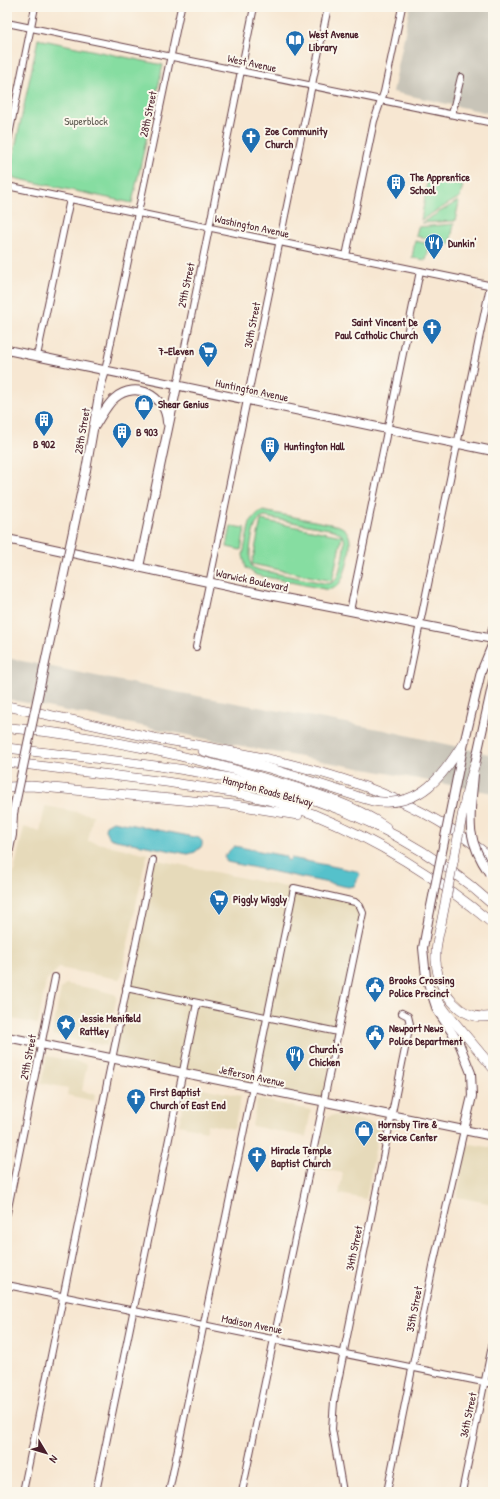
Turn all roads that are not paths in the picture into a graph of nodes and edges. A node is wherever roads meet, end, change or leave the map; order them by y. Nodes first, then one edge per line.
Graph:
1 (35, 7) edge
2 (181, 7) edge
3 (254, 7) edge
4 (328, 7) edge
5 (402, 7) edge
6 (7, 23) edge
7 (30, 28) junction
8 (170, 57) junction
9 (241, 71) junction
10 (460, 77) dead end
11 (311, 86) junction
12 (381, 100) junction
13 (452, 114) junction
14 (493, 123) edge
15 (7, 145) edge
16 (7, 186) edge
17 (70, 199) junction
18 (138, 213) junction
19 (209, 228) junction
20 (279, 242) junction
21 (346, 256) junction
22 (420, 271) junction
23 (491, 286) edge
24 (7, 350) edge
25 (37, 356) junction
26 (105, 371) junction
27 (177, 386) junction
28 (247, 400) junction
29 (95, 426) junction
30 (387, 429) junction
31 (167, 432) junction
32 (458, 443) junction
33 (493, 451) edge
34 (7, 539) edge
35 (139, 567) junction
36 (209, 582) junction
37 (350, 611) junction
38 (420, 625) junction
39 (493, 628) edge
40 (492, 640) edge
41 (196, 647) dead end
42 (493, 682) edge
43 (407, 686) dead end
44 (493, 702) edge
45 (7, 706) edge
46 (7, 723) edge
47 (7, 728) edge
48 (42, 731) junction
49 (159, 739) junction
50 (465, 740) junction
51 (479, 744) junction
52 (7, 748) edge
53 (7, 762) edge
54 (475, 764) junction
55 (7, 783) edge
56 (31, 786) junction
57 (7, 787) edge
58 (13, 814) junction
59 (334, 824) junction
60 (7, 830) edge
61 (405, 840) junction
62 (7, 859) edge
63 (493, 859) edge
64 (153, 860) dead end
65 (491, 876) edge
66 (493, 905) edge
67 (473, 908) junction
68 (493, 924) edge
69 (493, 932) edge
70 (55, 977) dead end
71 (126, 988) junction
72 (430, 990) junction
73 (196, 1003) junction
74 (402, 1013) dead end
75 (493, 1016) edge
76 (267, 1017) junction
77 (338, 1032) junction
78 (7, 1037) edge
79 (42, 1044) junction
80 (112, 1058) junction
81 (493, 1068) edge
82 (182, 1072) junction
83 (252, 1087) junction
84 (322, 1102) junction
85 (392, 1116) junction
86 (464, 1130) junction
87 (493, 1136) edge
88 (7, 1213) edge
89 (7, 1285) edge
90 (63, 1296) junction
91 (133, 1310) junction
92 (203, 1325) junction
93 (273, 1339) junction
94 (493, 1341) edge
95 (343, 1353) junction
96 (413, 1367) junction
97 (485, 1382) junction
98 (493, 1384) edge
99 (23, 1492) edge
100 (96, 1492) edge
101 (169, 1492) edge
102 (242, 1492) edge
103 (343, 1492) edge
104 (387, 1492) edge
105 (462, 1492) edge

1 - 7 street
2 - 8 street, 28th Street
3 - 9 street, 29th Street
4 - 11 street, 30th Street
5 - 12 street
6 - 7 street, West Avenue
7 - 8 street, West Avenue
7 - 15 street
8 - 9 street, West Avenue
8 - 18 street, 28th Street
9 - 11 street, West Avenue
9 - 19 street, 29th Street
10 - 13 street
11 - 12 street, West Avenue
11 - 20 street, 30th Street
12 - 13 street, West Avenue
12 - 21 street
13 - 14 street, West Avenue
16 - 17 street, Washington Avenue
17 - 18 street, Washington Avenue
17 - 25 street
18 - 19 street, Washington Avenue
18 - 26 street, 28th Street
19 - 20 street, Washington Avenue
19 - 27 street, 29th Street
20 - 21 street, Washington Avenue
20 - 28 street, 30th Street
21 - 22 street, Washington Avenue
22 - 23 street, Washington Avenue
22 - 30 street
23 - 32 street
24 - 25 main road, Huntington Avenue
25 - 26 main road, Huntington Avenue
26 - 27 main road, Huntington Avenue
26 - 29 main road, 28th Street
27 - 28 main road, Huntington Avenue
27 - 31 main road, 29th Street
28 - 30 main road, Huntington Avenue
28 - 36 street, 30th Street
29 - 31 main road
29 - 58 main road, 28th Street, bridge
30 - 32 main road, Huntington Avenue
30 - 37 street
31 - 35 main road, 29th Street
32 - 33 main road, Huntington Avenue
32 - 38 street
34 - 35 main road, Warwick Boulevard
35 - 36 main road, Warwick Boulevard
36 - 37 main road, Warwick Boulevard
36 - 41 street, 30th Street
37 - 38 main road, Warwick Boulevard
38 - 40 main road, Warwick Boulevard
38 - 43 street
39 - 40 main road
40 - 50 main road
42 - 51 main road
44 - 51 main road
45 - 49 highway
46 - 48 highway
47 - 48 highway
48 - 61 highway
49 - 50 highway, bridge
49 - 63 highway
50 - 72 main road, bridge
51 - 54 main road
52 - 61 highway, Hampton Roads Beltway
53 - 59 highway, Hampton Roads Beltway
54 - 65 main road, bridge
54 - 75 highway, bridge
55 - 56 highway
56 - 57 highway
56 - 59 highway
58 - 60 main road
58 - 62 main road, 28th Street
59 - 67 highway, Hampton Roads Beltway
61 - 66 highway, Hampton Roads Beltway
64 - 71 street
67 - 68 highway, Hampton Roads Beltway
67 - 69 highway
70 - 79 street, 29th Street
71 - 73 street
71 - 80 street
72 - 81 highway
72 - 86 main road
73 - 76 street
73 - 82 street
74 - 85 street, 34th Street
76 - 77 street
76 - 77 street
76 - 83 street
77 - 84 street
78 - 79 main road, Jefferson Avenue
79 - 80 main road, Jefferson Avenue
79 - 88 street, 29th Street
80 - 82 main road, Jefferson Avenue
80 - 90 street
82 - 83 main road, Jefferson Avenue
82 - 91 street
83 - 84 main road, Jefferson Avenue
83 - 92 street
84 - 85 main road, Jefferson Avenue
84 - 93 street
85 - 86 main road, Jefferson Avenue
85 - 95 street, 34th Street
86 - 87 main road, Jefferson Avenue
86 - 96 street, 35th Street
89 - 90 street, Madison Avenue
90 - 91 street, Madison Avenue
90 - 99 street
91 - 92 street, Madison Avenue
91 - 100 street
92 - 93 street, Madison Avenue
92 - 101 street
93 - 95 street, Madison Avenue
93 - 102 street
94 - 97 street, 36th Street
95 - 96 street, Madison Avenue
95 - 103 street, 34th Street
96 - 97 street, Madison Avenue
96 - 104 street, 35th Street
97 - 98 street, Madison Avenue
97 - 105 street, 36th Street

